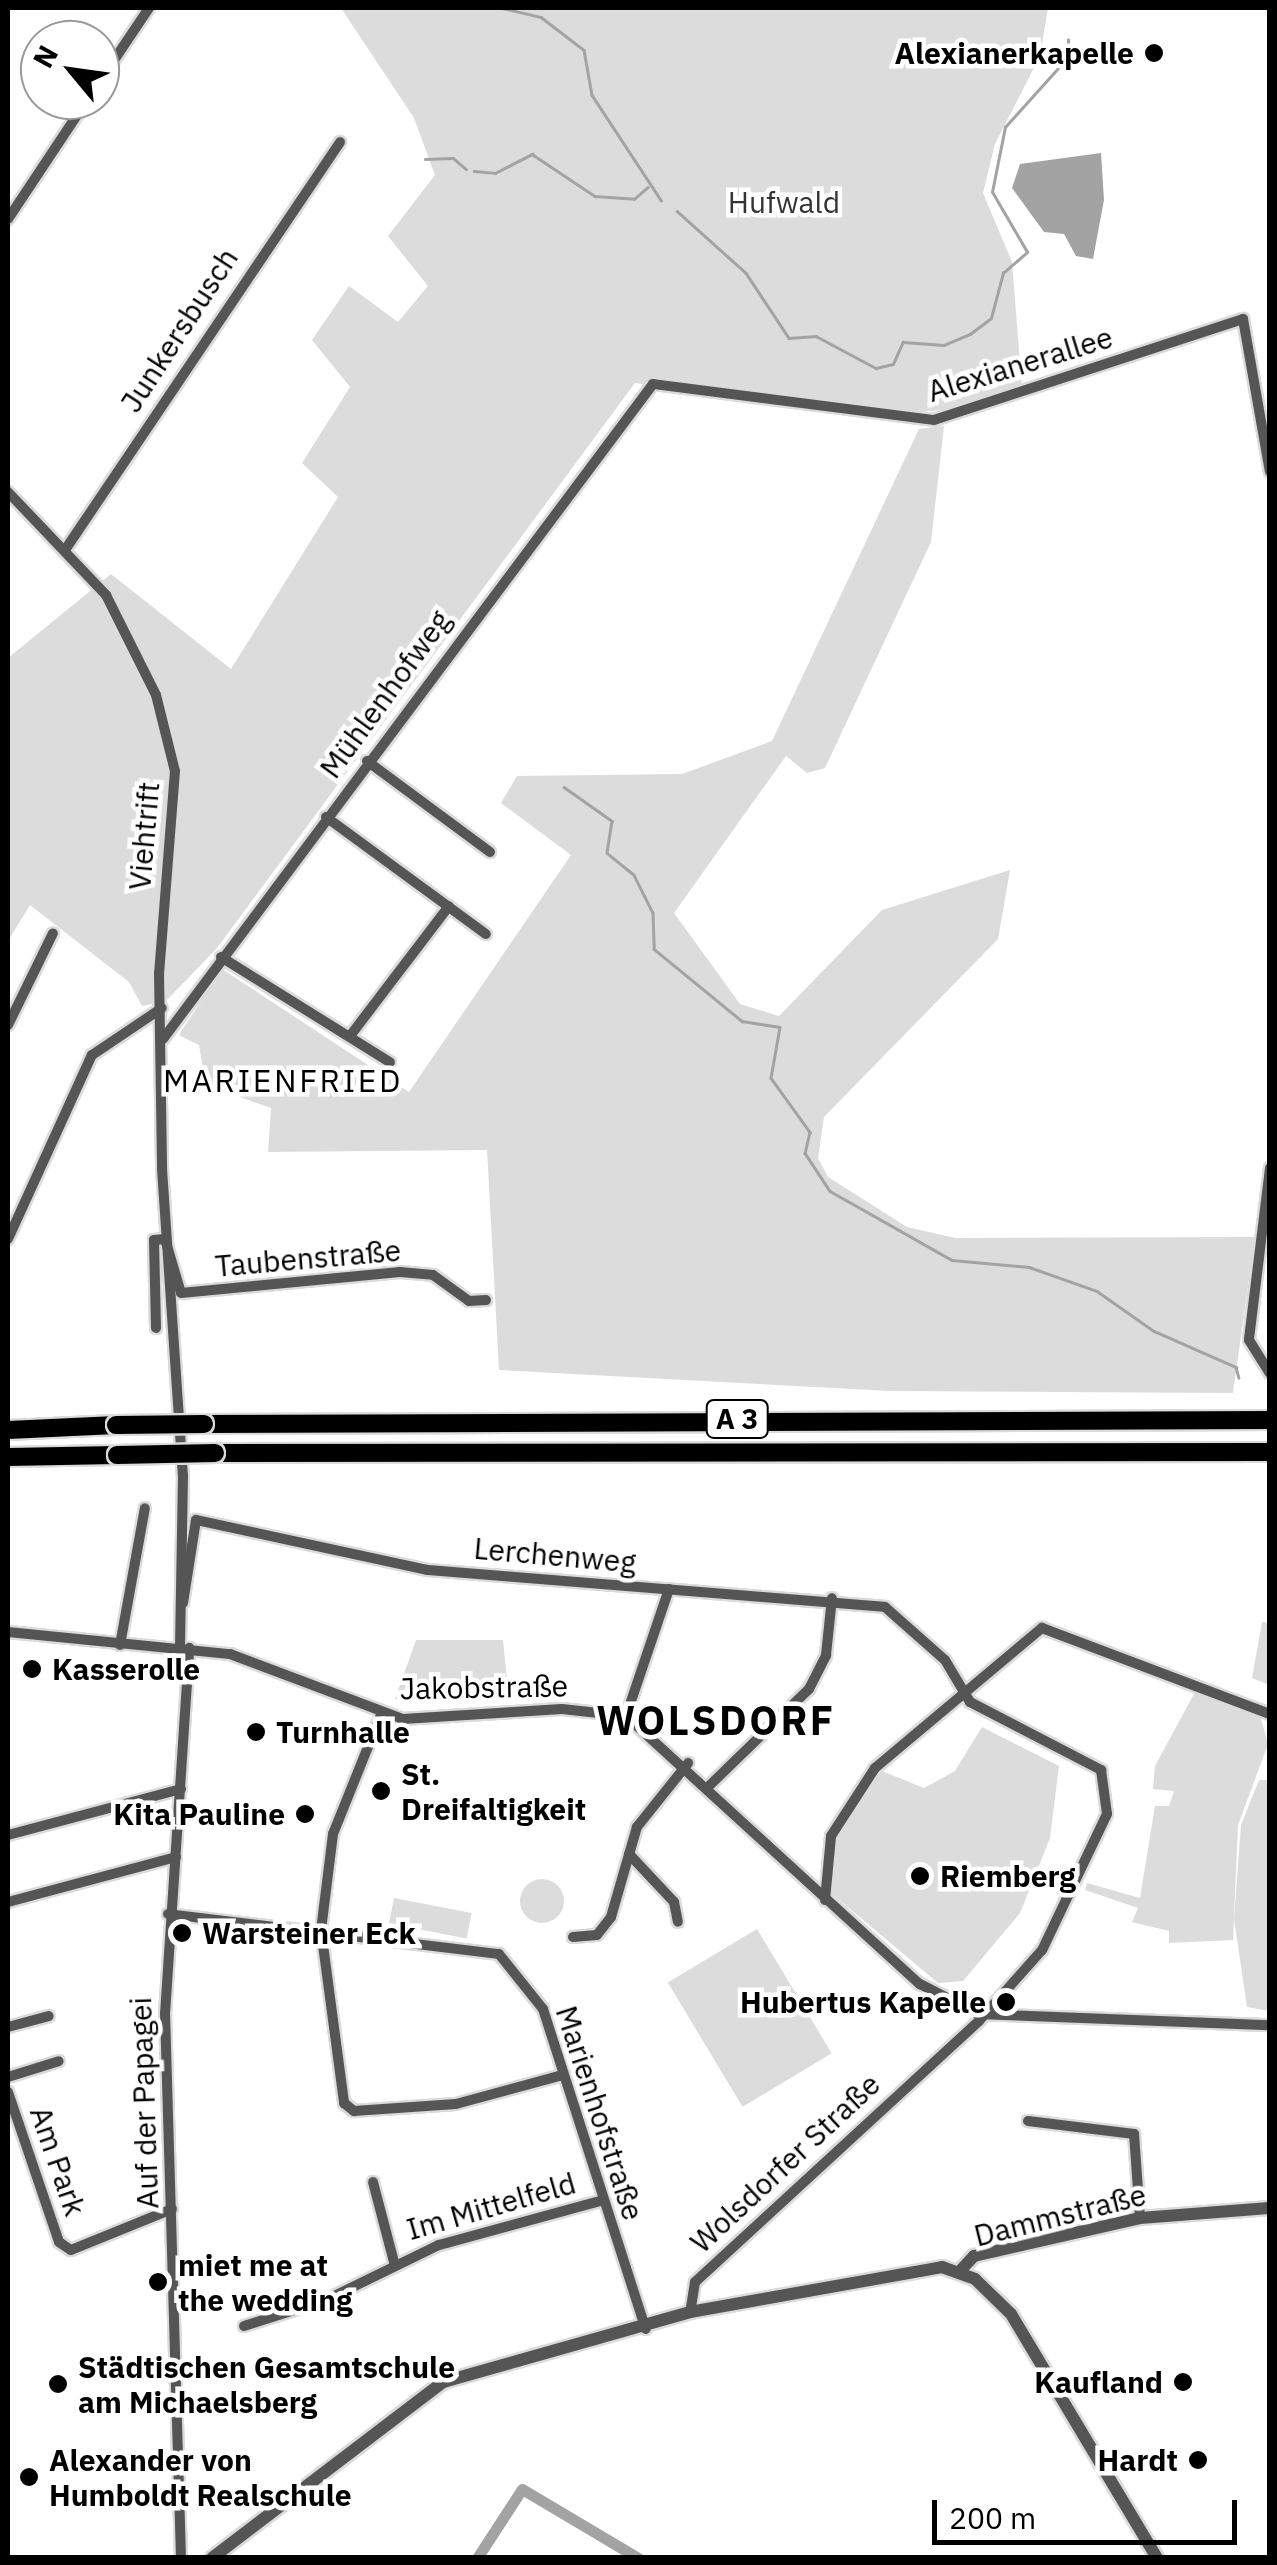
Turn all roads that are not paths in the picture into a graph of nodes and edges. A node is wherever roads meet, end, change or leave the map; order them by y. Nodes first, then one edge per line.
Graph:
1 (149, 8) edge
2 (120, 51) edge
3 (74, 120) edge
4 (340, 142) dead end
5 (8, 218) edge
6 (653, 384) joint
7 (1270, 472) edge
8 (8, 492) edge
9 (65, 550) junction
10 (367, 761) junction
11 (326, 817) junction
12 (490, 852) dead end
13 (449, 906) junction
14 (52, 933) dead end
15 (486, 934) dead end
16 (221, 957) junction
17 (162, 1008) junction
18 (8, 1025) edge
19 (350, 1036) junction
20 (164, 1039) junction
21 (390, 1062) dead end
22 (1270, 1168) edge
23 (8, 1239) edge
24 (166, 1239) junction
25 (486, 1300) dead end
26 (156, 1328) dead end
27 (1270, 1372) edge
28 (1270, 1420) edge
29 (8, 1430) edge
30 (1270, 1452) edge
31 (8, 1458) edge
32 (183, 1475) joint
33 (145, 1508) dead end
34 (668, 1589) junction
35 (832, 1598) junction
36 (183, 1602) junction
37 (8, 1632) edge
38 (120, 1645) junction
39 (185, 1648) junction
40 (964, 1687) junction
41 (382, 1712) junction
42 (1270, 1714) edge
43 (626, 1716) junction
44 (688, 1763) junction
45 (710, 1785) junction
46 (181, 1789) junction
47 (8, 1834) edge
48 (629, 1854) junction
49 (176, 1857) junction
50 (826, 1900) junction
51 (8, 1902) edge
52 (168, 1914) junction
53 (678, 1922) dead end
54 (321, 1930) junction
55 (573, 1937) dead end
56 (978, 2014) junction
57 (49, 2016) dead end
58 (1270, 2025) edge
59 (8, 2026) edge
60 (59, 2062) dead end
61 (563, 2075) junction
62 (8, 2077) edge
63 (8, 2092) edge
64 (1028, 2121) dead end
65 (373, 2182) dead end
66 (603, 2200) junction
67 (1270, 2208) edge
68 (172, 2209) junction
69 (1140, 2218) junction
70 (394, 2262) junction
71 (960, 2271) junction
72 (690, 2312) junction
73 (244, 2326) dead end
74 (646, 2330) junction
75 (181, 2558) edge
76 (212, 2558) edge
77 (1157, 2558) edge

1 - 2 street
3 - 5 street
4 - 9 street, Junkersbusch
6 - 7 street, Alexianerallee
6 - 10 street, Mühlenhofweg
8 - 9 street, Viehtrift
9 - 17 street, Viehtrift
10 - 11 street, Mühlenhofweg
10 - 12 street
11 - 13 street
11 - 16 street, Mühlenhofweg
13 - 15 street
13 - 19 street
14 - 18 street
16 - 19 street
16 - 20 street, Mühlenhofweg
17 - 20 street, Viehtrift
17 - 23 street
19 - 21 street
20 - 24 street, Viehtrift
22 - 27 street
24 - 25 street, Taubenstraße
24 - 26 street, Viehtrift
24 - 32 street, Viehtrift
28 - 29 highway, A 3, bridge
30 - 31 highway, A 3, bridge
32 - 36 street, Auf der Papagei
33 - 38 street
34 - 35 street, Lerchenweg
34 - 36 street, Lerchenweg
34 - 43 street
35 - 40 street, Lerchenweg
35 - 45 street
36 - 39 street, Auf der Papagei
37 - 38 street, Jakobstraße
38 - 39 street, Jakobstraße
39 - 41 street, Jakobstraße
39 - 46 street, Auf der Papagei
40 - 42 street
40 - 50 street
40 - 56 street
41 - 43 street, Jakobstraße
41 - 54 street
43 - 44 street
44 - 45 street
44 - 48 street
45 - 50 street
46 - 47 street
46 - 49 street, Auf der Papagei
48 - 53 street
48 - 55 street
49 - 51 street
49 - 52 street, Auf der Papagei
50 - 56 street
52 - 54 street, Marienhofstraße
52 - 68 street, Auf der Papagei
54 - 61 street, Marienhofstraße
54 - 61 street
56 - 58 street
56 - 72 street, Wolsdorfer Straße
57 - 59 street
60 - 62 street, Am Park
61 - 66 street, Marienhofstraße
63 - 68 street, Am Park
64 - 69 street
65 - 70 street, Im Mittelfeld
66 - 70 street, Im Mittelfeld
66 - 74 street, Marienhofstraße
67 - 69 street, Dammstraße
68 - 75 street, Auf der Papagei
69 - 71 street, Dammstraße
70 - 73 street, Im Mittelfeld
71 - 72 street, Dammstraße
71 - 77 street
72 - 74 street
74 - 76 street

